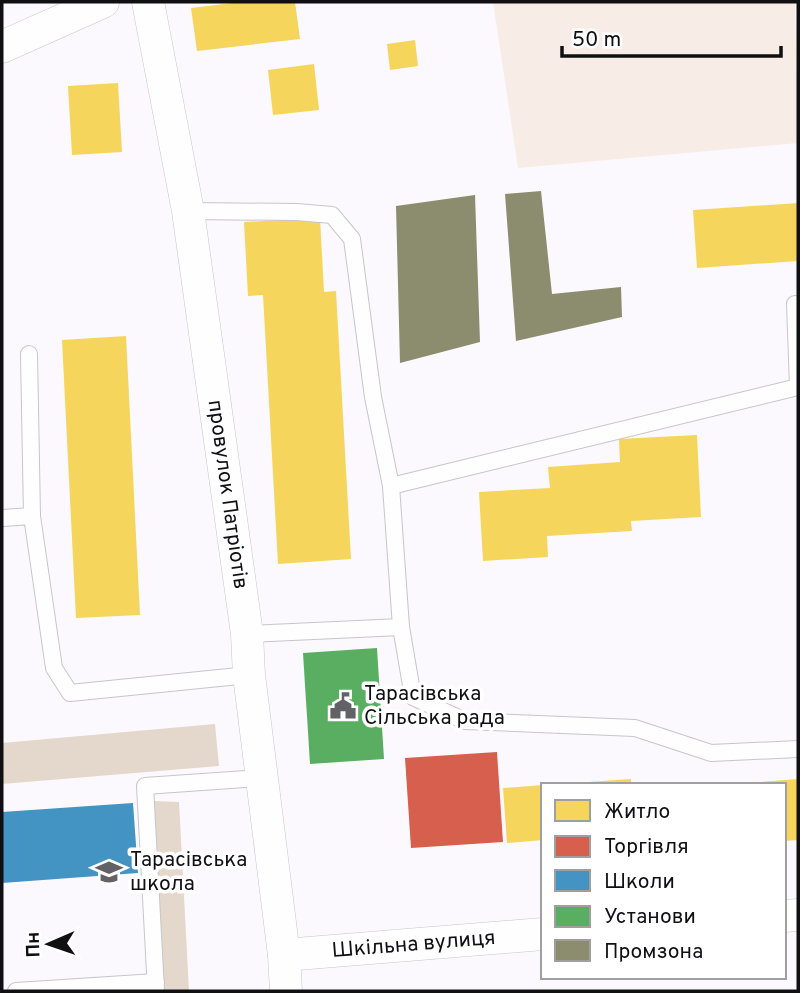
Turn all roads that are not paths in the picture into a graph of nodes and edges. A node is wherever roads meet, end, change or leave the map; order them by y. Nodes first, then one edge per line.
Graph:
1 (103, 2) edge
2 (148, 2) edge
3 (2, 47) edge
4 (188, 211) junction
5 (795, 304) dead end
6 (29, 354) dead end
7 (798, 387) edge
8 (391, 486) junction
9 (32, 516) junction
10 (2, 518) edge
11 (401, 627) junction
12 (247, 634) junction
13 (249, 675) junction
14 (798, 749) edge
15 (261, 778) junction
16 (541, 934) edge
17 (284, 955) junction
18 (156, 987) edge
19 (16, 991) edge
20 (286, 991) edge

1 - 3 street
2 - 4 street, провулок Патріотів
4 - 8 lane
4 - 12 street, провулок Патріотів
5 - 7 lane
6 - 9 lane
7 - 8 lane
8 - 11 lane
9 - 10 lane
9 - 13 lane
11 - 12 lane
11 - 14 lane
12 - 13 street, провулок Патріотів
13 - 15 street, провулок Патріотів
15 - 17 street, провулок Патріотів
15 - 18 lane
16 - 17 street, Шкільна вулиця
17 - 20 street, провулок Патріотів
18 - 19 lane

